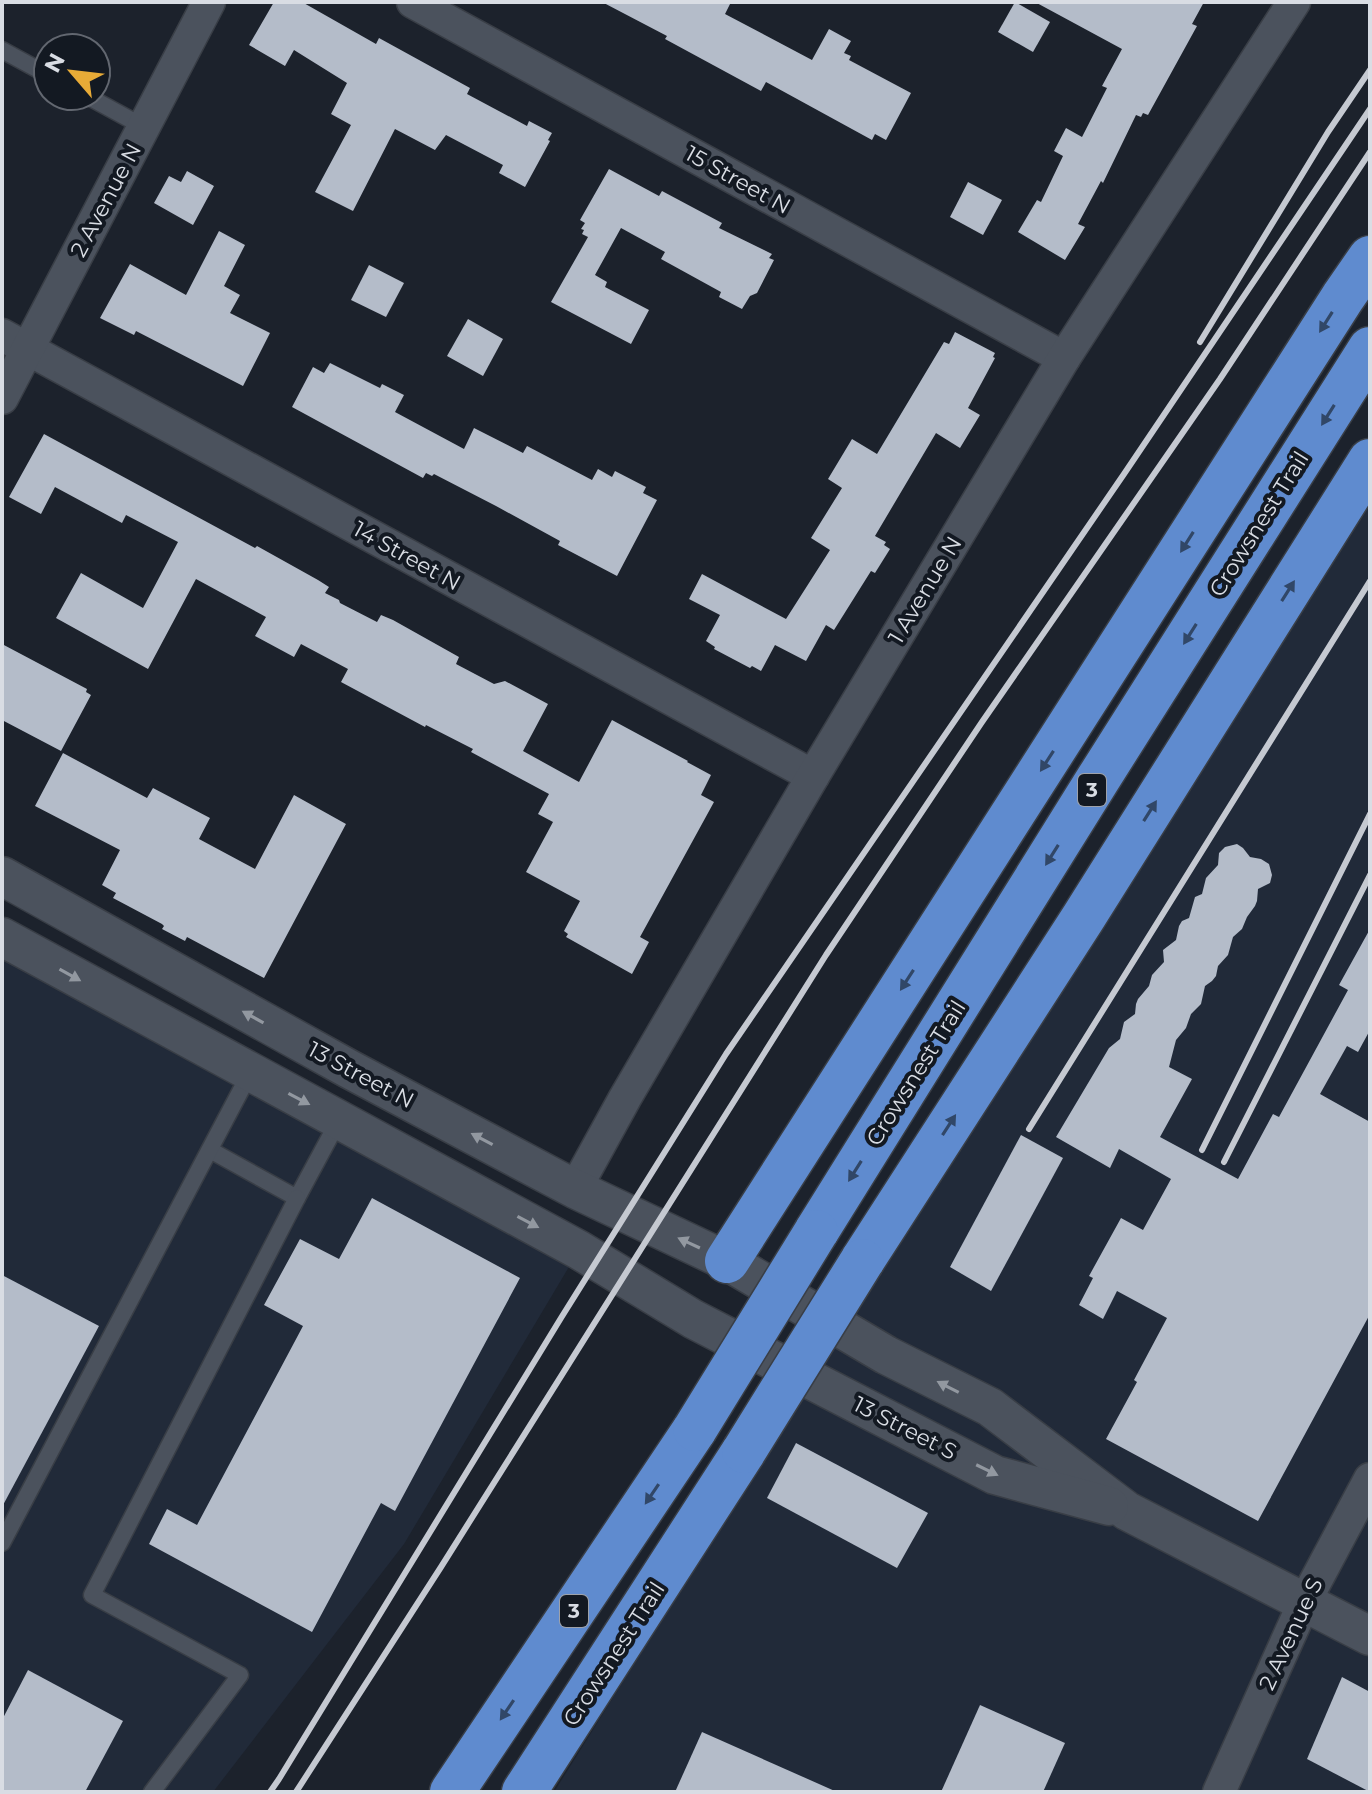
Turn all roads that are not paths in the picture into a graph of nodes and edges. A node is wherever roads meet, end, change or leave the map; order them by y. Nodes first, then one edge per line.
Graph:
1 (209, 2) edge
2 (413, 2) edge
3 (1294, 2) edge
4 (2, 50) edge
5 (32, 66) edge
6 (112, 110) edge
7 (144, 127) junction
8 (1370, 258) edge
9 (15, 342) edge
10 (1370, 349) edge
11 (1064, 358) junction
12 (2, 398) edge
13 (1370, 461) edge
14 (813, 776) junction
15 (2, 876) edge
16 (2, 937) edge
17 (250, 1073) junction
18 (339, 1120) junction
19 (210, 1150) junction
20 (575, 1189) junction
21 (297, 1198) junction
22 (727, 1261) junction
23 (1370, 1479) edge
24 (1127, 1511) junction
25 (2, 1543) edge
26 (1304, 1603) junction
27 (1370, 1636) edge
28 (152, 1792) edge
29 (452, 1792) edge
30 (524, 1792) edge
31 (1219, 1792) edge

1 - 7 street, 2 Avenue N
2 - 11 street, 15 Street N
3 - 11 street, 1 Avenue N
4 - 5 lane
6 - 7 lane
7 - 9 street, 2 Avenue N
8 -> 22 highway
9 - 12 street, 2 Avenue N
9 - 14 street, 14 Street N
10 -> 29 highway, Crowsnest Trail / 3, bridge
11 - 14 street, 1 Avenue N
30 -> 13 highway, Crowsnest Trail, bridge
14 - 20 street, 1 Avenue N
20 -> 15 street, 13 Street N
16 -> 17 street
17 -> 18 street
17 - 19 lane
18 - 21 lane
18 -> 24 street, 13 Street S
19 - 21 lane
19 - 25 lane
22 -> 20 street, 13 Street N
21 - 28 lane
24 -> 22 street, 13 Street S
23 - 26 street, 2 Avenue S
24 - 26 street, 13 Street S
26 - 27 street, 13 Street S
26 - 31 street, 2 Avenue S

